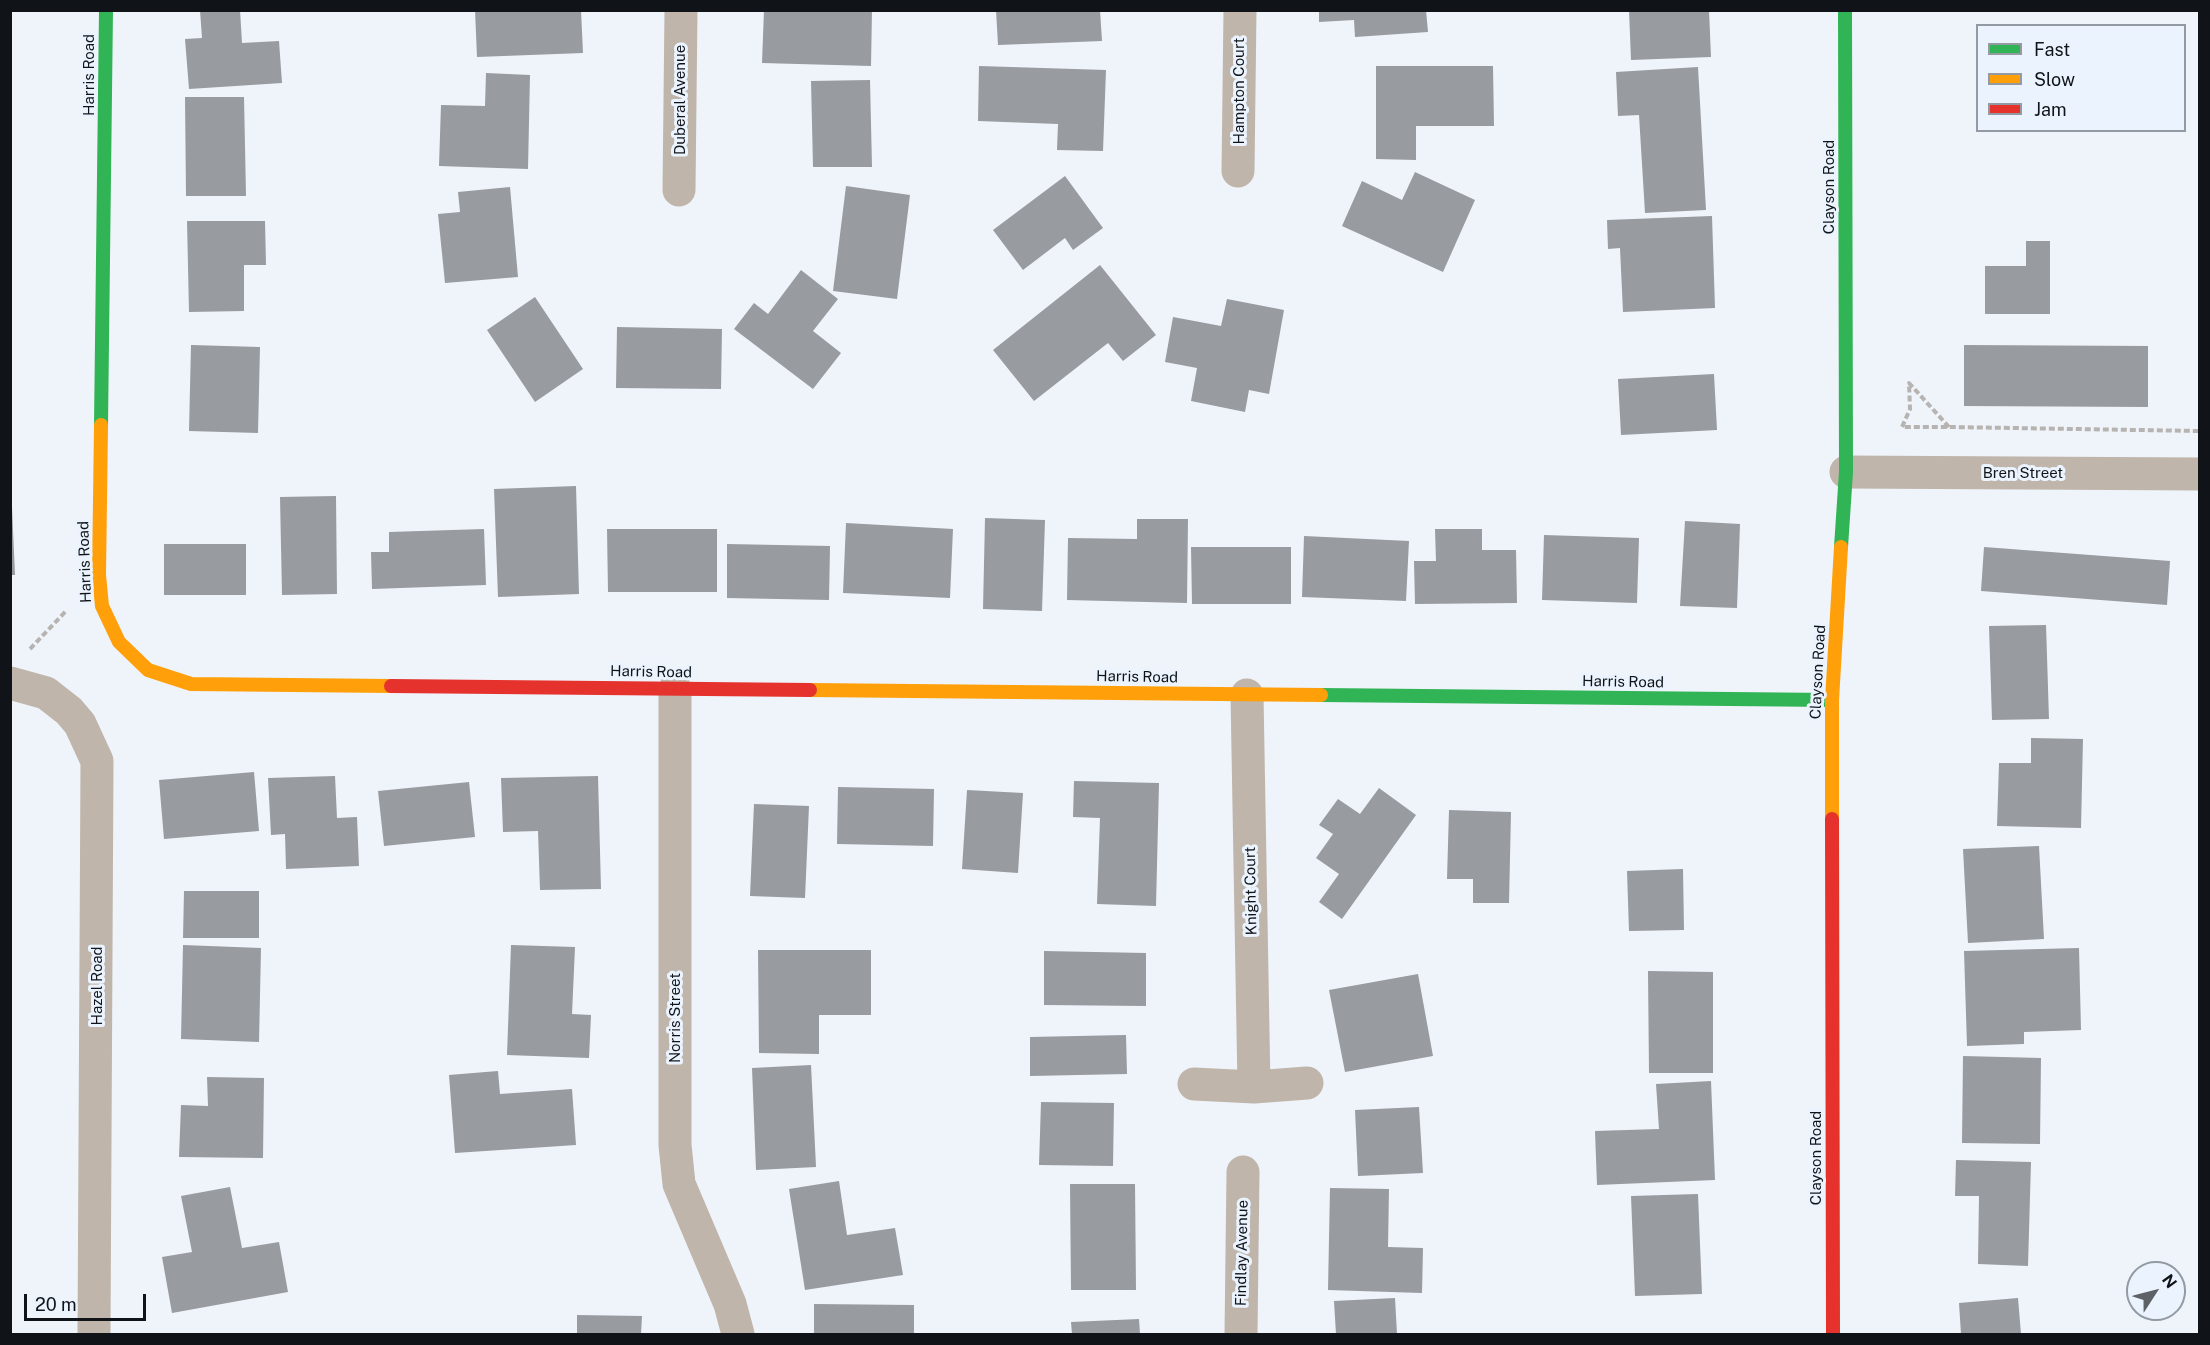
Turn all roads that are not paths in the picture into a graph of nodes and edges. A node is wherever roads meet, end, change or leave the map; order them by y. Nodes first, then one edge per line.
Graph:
1 (106, 10) edge
2 (681, 10) edge
3 (1240, 10) edge
4 (1845, 10) edge
5 (1238, 171) dead end
6 (679, 190) dead end
7 (1846, 472) junction
8 (2199, 474) edge
9 (13, 683) edge
10 (675, 689) junction
11 (1247, 695) junction
12 (1832, 700) junction
13 (1308, 1083) dead end
14 (1194, 1084) dead end
15 (1254, 1086) junction
16 (1243, 1172) dead end
17 (94, 1335) edge
18 (738, 1335) edge
19 (1241, 1335) edge
20 (1833, 1335) edge

1 - 10 street, Harris Road
2 - 6 street, Duberal Avenue
3 - 5 street, Hampton Court
4 - 7 street, Clayson Road
7 - 8 street, Bren Street
7 - 12 street, Clayson Road
9 - 17 street, Hazel Road
10 - 11 street, Harris Road
10 - 18 street, Norris Street
11 - 12 street, Harris Road
11 - 15 street, Knight Court
12 - 20 street, Clayson Road
13 - 15 street
14 - 15 street
16 - 19 street, Findlay Avenue

